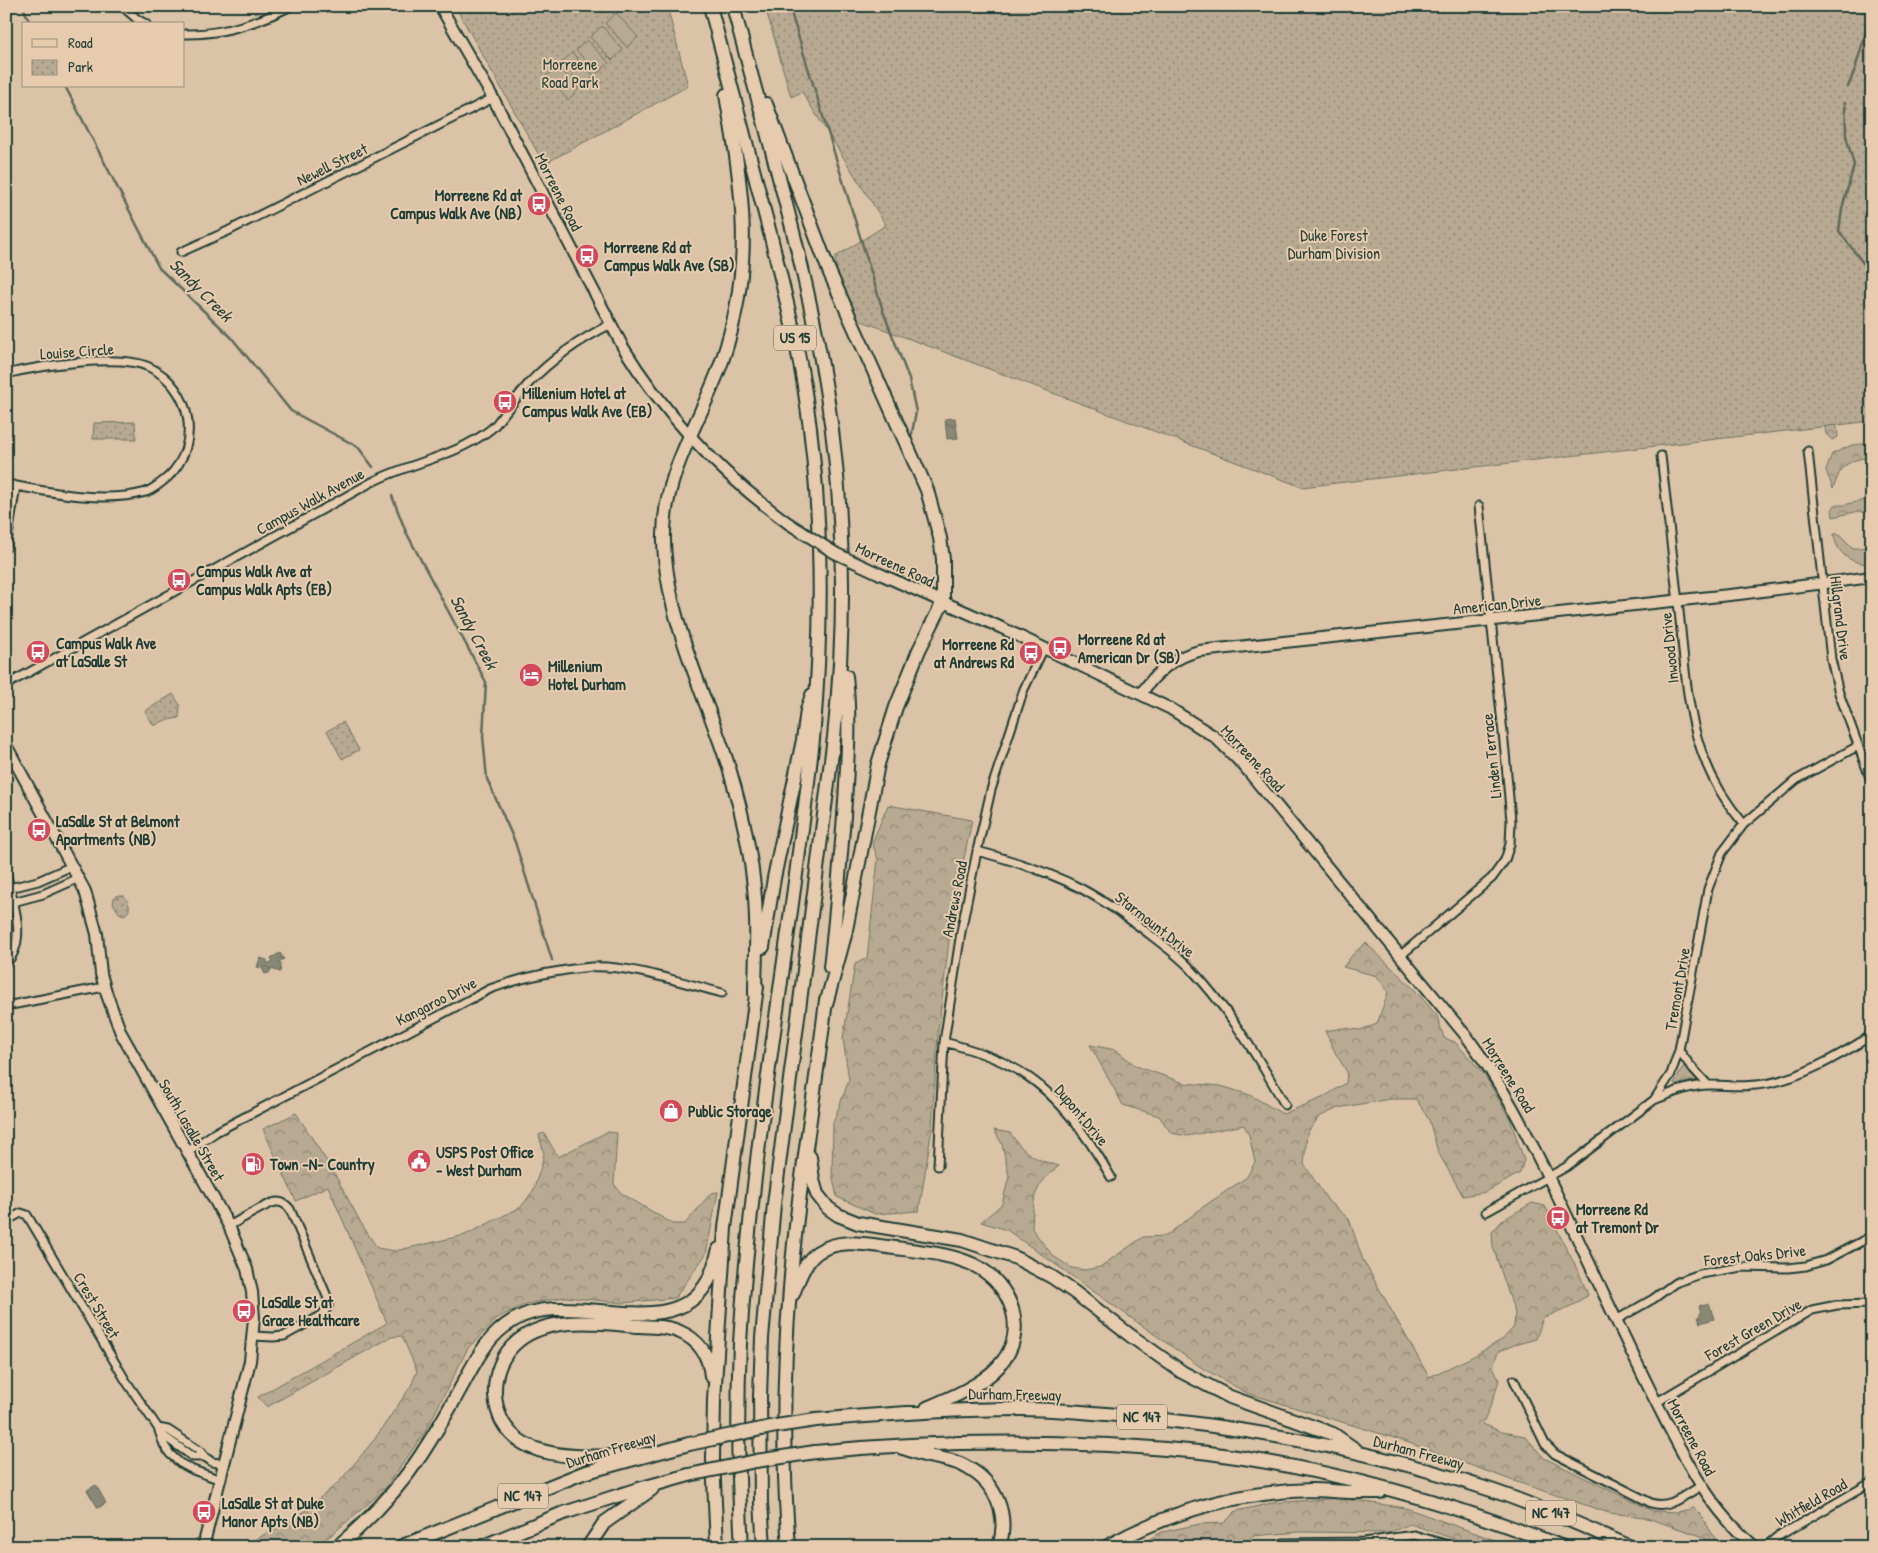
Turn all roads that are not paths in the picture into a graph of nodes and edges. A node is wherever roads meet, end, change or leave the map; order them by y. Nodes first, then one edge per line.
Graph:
1 (122, 6) edge
2 (291, 6) edge
3 (440, 6) edge
4 (733, 6) edge
5 (710, 7) edge
6 (143, 22) edge
7 (185, 34) edge
8 (743, 46) junction
9 (493, 98) junction
10 (181, 252) dead end
11 (611, 324) junction
12 (6, 374) edge
13 (689, 436) junction
14 (1808, 451) dead end
15 (1661, 456) dead end
16 (6, 484) edge
17 (16, 486) junction
18 (1479, 506) dead end
19 (6, 548) edge
20 (1872, 577) edge
21 (1822, 584) junction
22 (1678, 601) junction
23 (943, 602) junction
24 (1490, 620) junction
25 (842, 646) junction
26 (1044, 648) junction
27 (818, 676) junction
28 (6, 685) edge
29 (1141, 694) junction
30 (6, 745) edge
31 (1858, 746) junction
32 (1872, 783) edge
33 (1744, 824) junction
34 (977, 850) junction
35 (72, 866) junction
36 (6, 872) edge
37 (79, 878) junction
38 (10, 888) junction
39 (13, 902) junction
40 (1400, 956) junction
41 (6, 963) edge
42 (104, 987) junction
43 (722, 993) dead end
44 (755, 994) junction
45 (6, 1006) edge
46 (825, 1008) junction
47 (1872, 1034) edge
48 (944, 1042) junction
49 (1679, 1050) junction
50 (1708, 1085) junction
51 (1654, 1100) junction
52 (1285, 1106) dead end
53 (808, 1142) junction
54 (187, 1152) junction
55 (938, 1166) dead end
56 (1111, 1177) dead end
57 (1548, 1178) junction
58 (1486, 1212) dead end
59 (6, 1221) edge
60 (229, 1226) junction
61 (725, 1228) junction
62 (1872, 1236) edge
63 (1872, 1304) edge
64 (789, 1306) junction
65 (1616, 1320) junction
66 (253, 1336) junction
67 (1514, 1380) dead end
68 (714, 1400) junction
69 (1656, 1402) junction
70 (919, 1411) junction
71 (159, 1431) junction
72 (892, 1445) junction
73 (648, 1454) junction
74 (1362, 1454) junction
75 (226, 1464) junction
76 (221, 1480) junction
77 (662, 1482) junction
78 (1872, 1482) edge
79 (1701, 1486) junction
80 (1406, 1494) junction
81 (787, 1524) junction
82 (1349, 1545) edge
83 (204, 1547) edge
84 (337, 1547) edge
85 (400, 1547) edge
86 (481, 1547) edge
87 (588, 1547) edge
88 (717, 1547) edge
89 (742, 1547) edge
90 (764, 1547) edge
91 (789, 1547) edge
92 (794, 1547) edge
93 (999, 1547) edge
94 (1106, 1547) edge
95 (1275, 1547) edge
96 (1456, 1547) edge
97 (1563, 1547) edge
98 (1631, 1547) edge
99 (1755, 1547) edge
100 (1765, 1547) edge

1 - 6 street
2 - 7 street
3 - 9 street, Morreene Road
4 - 8 highway, US 15
5 - 13 highway
5 - 27 highway, US 15
8 - 23 highway
8 - 25 highway, US 15
9 - 10 street, Newell Street
9 - 11 street, Morreene Road
11 - 13 street, Morreene Road
11 - 28 street, Campus Walk Avenue
12 - 17 street, Louise Circle
13 - 23 street, Morreene Road, bridge
13 - 44 highway
14 - 21 street, Hillgrand Drive
15 - 22 street, Inwood Drive
16 - 17 street, Louise Circle
17 - 19 street
18 - 24 street, Linden Terrace
20 - 21 street, American Drive
21 - 22 street, American Drive
21 - 31 street, Hillgrand Drive
22 - 24 street, American Drive
22 - 33 street, Inwood Drive
23 - 26 street, Morreene Road
23 - 46 highway
24 - 29 street, American Drive
24 - 40 street, Linden Terrace
25 - 46 highway
25 - 90 highway, US 15
26 - 29 street, Morreene Road
26 - 34 street, Andrews Road
27 - 44 highway
27 - 89 highway, US 15
29 - 40 street, Morreene Road
30 - 35 street, South Lasalle Street
31 - 32 street, Hillgrand Drive
31 - 33 street, Tremont Drive
33 - 49 street, Tremont Drive
34 - 48 street, Andrews Road
34 - 52 street, Starmount Drive
35 - 37 street, South Lasalle Street
35 - 38 street
36 - 38 street
37 - 39 street
37 - 42 street, South Lasalle Street
38 - 39 street
39 - 41 street
40 - 57 street, Morreene Road
42 - 45 street
42 - 54 street, South Lasalle Street
43 - 54 street, Kangaroo Drive
44 - 61 highway
46 - 53 highway
47 - 50 street
48 - 55 street, Andrews Road
48 - 56 street, Dupont Drive
49 - 50 street
49 - 51 street, Tremont Drive
50 - 51 street
51 - 57 street, Tremont Drive
53 - 64 highway
53 - 74 highway
54 - 60 street, South Lasalle Street
57 - 58 street, Tremont Drive
57 - 65 street, Morreene Road
59 - 71 street, Crest Street
60 - 66 street, South Lasalle Street
60 - 66 street
61 - 68 highway
61 - 84 highway
62 - 65 street, Forest Oaks Drive
63 - 69 street, Forest Green Drive
64 - 70 highway
64 - 81 highway
65 - 69 street, Morreene Road
66 - 75 street, South Lasalle Street
67 - 79 street
68 - 73 highway
68 - 88 highway
69 - 79 street, Morreene Road
70 - 73 highway, Durham Freeway / NC 147, bridge
70 - 74 highway, Durham Freeway / NC 147
71 - 75 street
71 - 76 street, Crest Street
72 - 77 highway, NC 147, bridge
72 - 80 highway, NC 147
72 - 93 highway
73 - 85 highway, Durham Freeway / NC 147
74 - 98 highway, Durham Freeway / NC 147
75 - 76 street, South Lasalle Street
76 - 83 street, South Lasalle Street
77 - 86 highway, NC 147
77 - 87 highway
78 - 100 street, Whitfield Road
79 - 99 street, Morreene Road
80 - 94 highway
80 - 97 highway, NC 147
81 - 91 highway
81 - 92 highway
82 - 95 street
82 - 96 street

